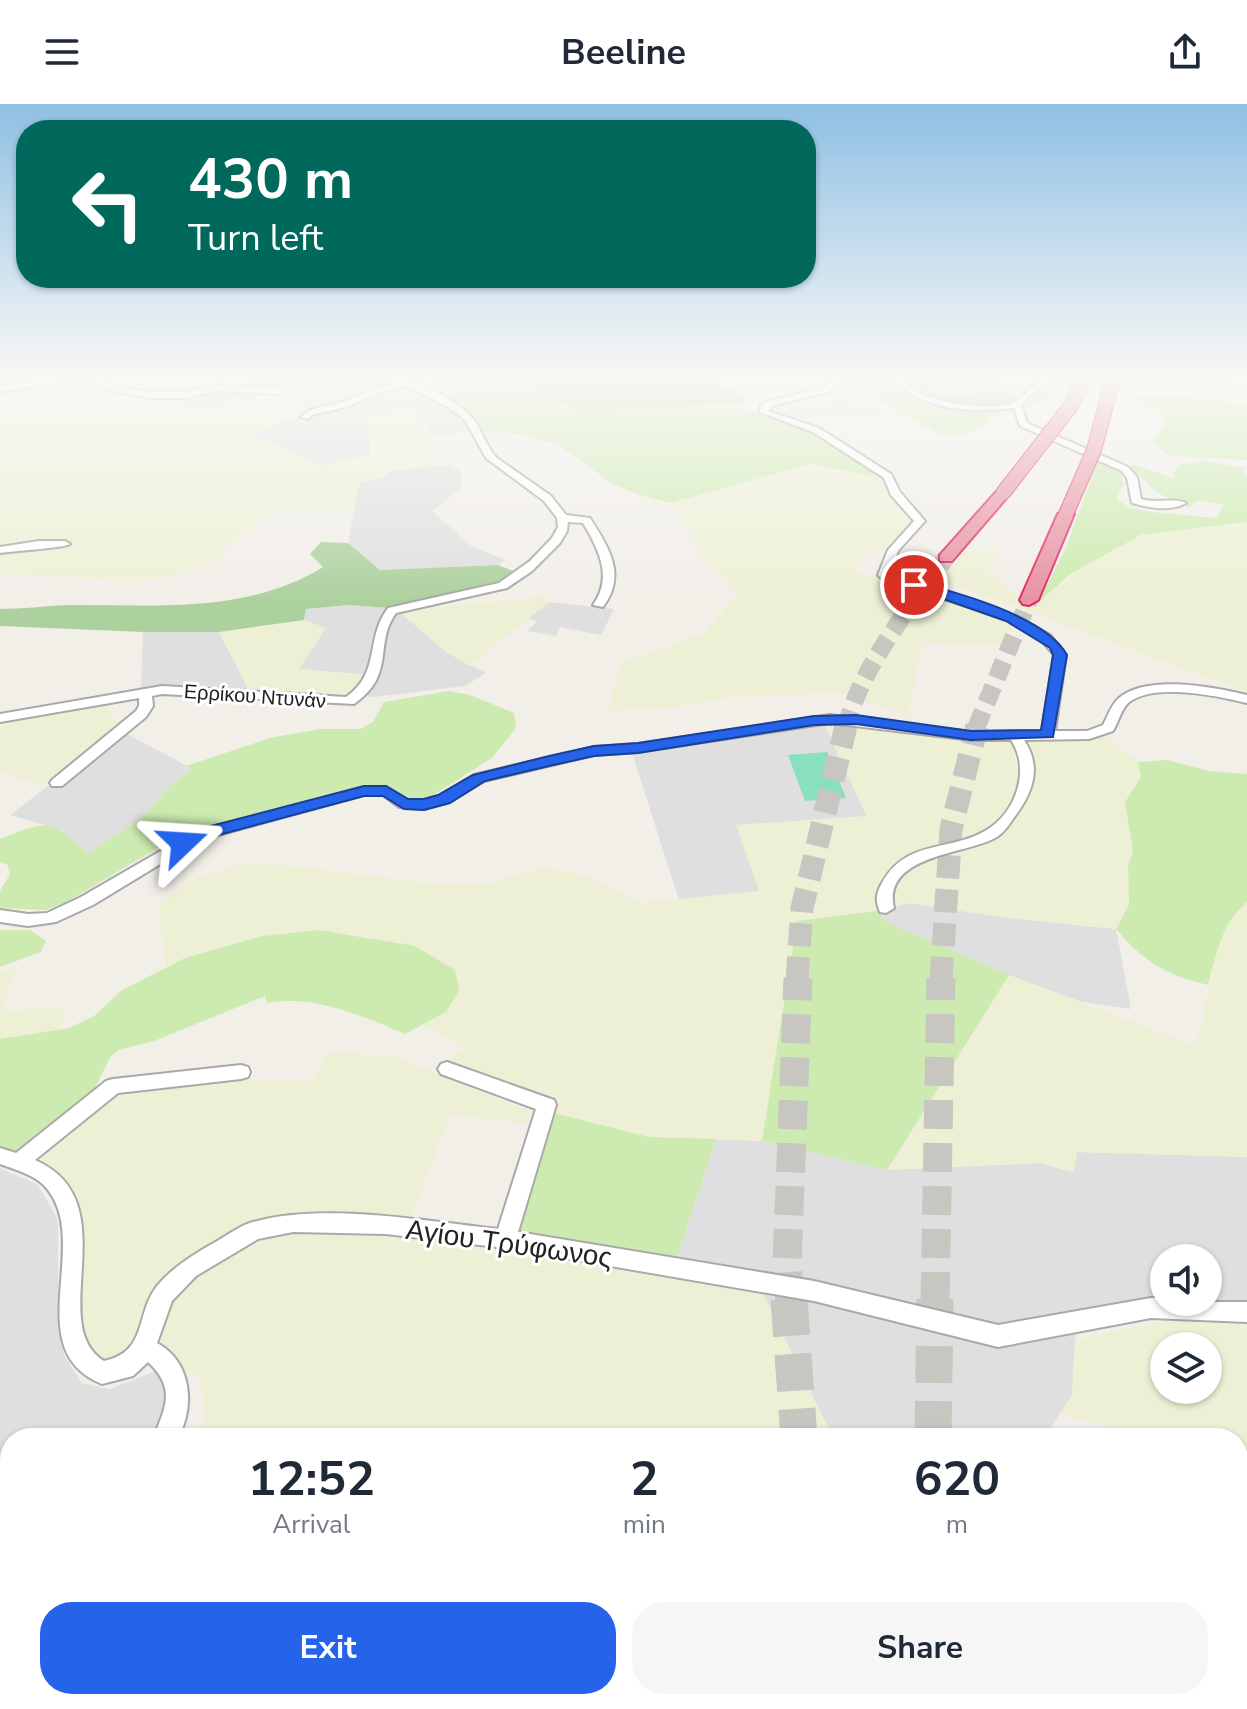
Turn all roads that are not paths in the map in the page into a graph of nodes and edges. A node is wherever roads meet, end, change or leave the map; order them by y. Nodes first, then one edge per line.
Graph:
1 (486, 450) edge
2 (847, 450) edge
3 (1037, 450) edge
4 (1080, 450) edge
5 (1094, 450) edge
6 (1181, 503) dead end
7 (562, 518) junction
8 (65, 544) dead end
9 (0, 550) edge
10 (946, 558) tunnel mouth
11 (1029, 600) tunnel mouth
12 (599, 605) dead end
13 (145, 692) junction
14 (1247, 699) edge
15 (0, 718) edge
16 (1048, 734) junction
17 (1015, 736) junction
18 (57, 783) dead end
19 (886, 908) dead end
20 (0, 916) edge
21 (447, 1069) dead end
22 (241, 1072) dead end
23 (9, 1160) edge
24 (505, 1239) junction
25 (1247, 1312) edge
26 (143, 1347) junction
27 (170, 1428) edge

1 - 7 street
2 - 16 street
3 - 10 highway, bridge
4 - 6 street
5 - 11 highway, bridge
7 - 12 street
7 - 13 street, Ερρίκου Ντυνάν
8 - 9 street
13 - 15 street, Ερρίκου Ντυνάν
13 - 18 street
14 - 16 street
16 - 17 street
17 - 19 street
17 - 20 street
21 - 24 street
22 - 23 street
23 - 26 street, Αγίου Τρύφωνος
24 - 25 street, Αγίου Τρύφωνος
24 - 26 street, Αγίου Τρύφωνος
26 - 27 street

